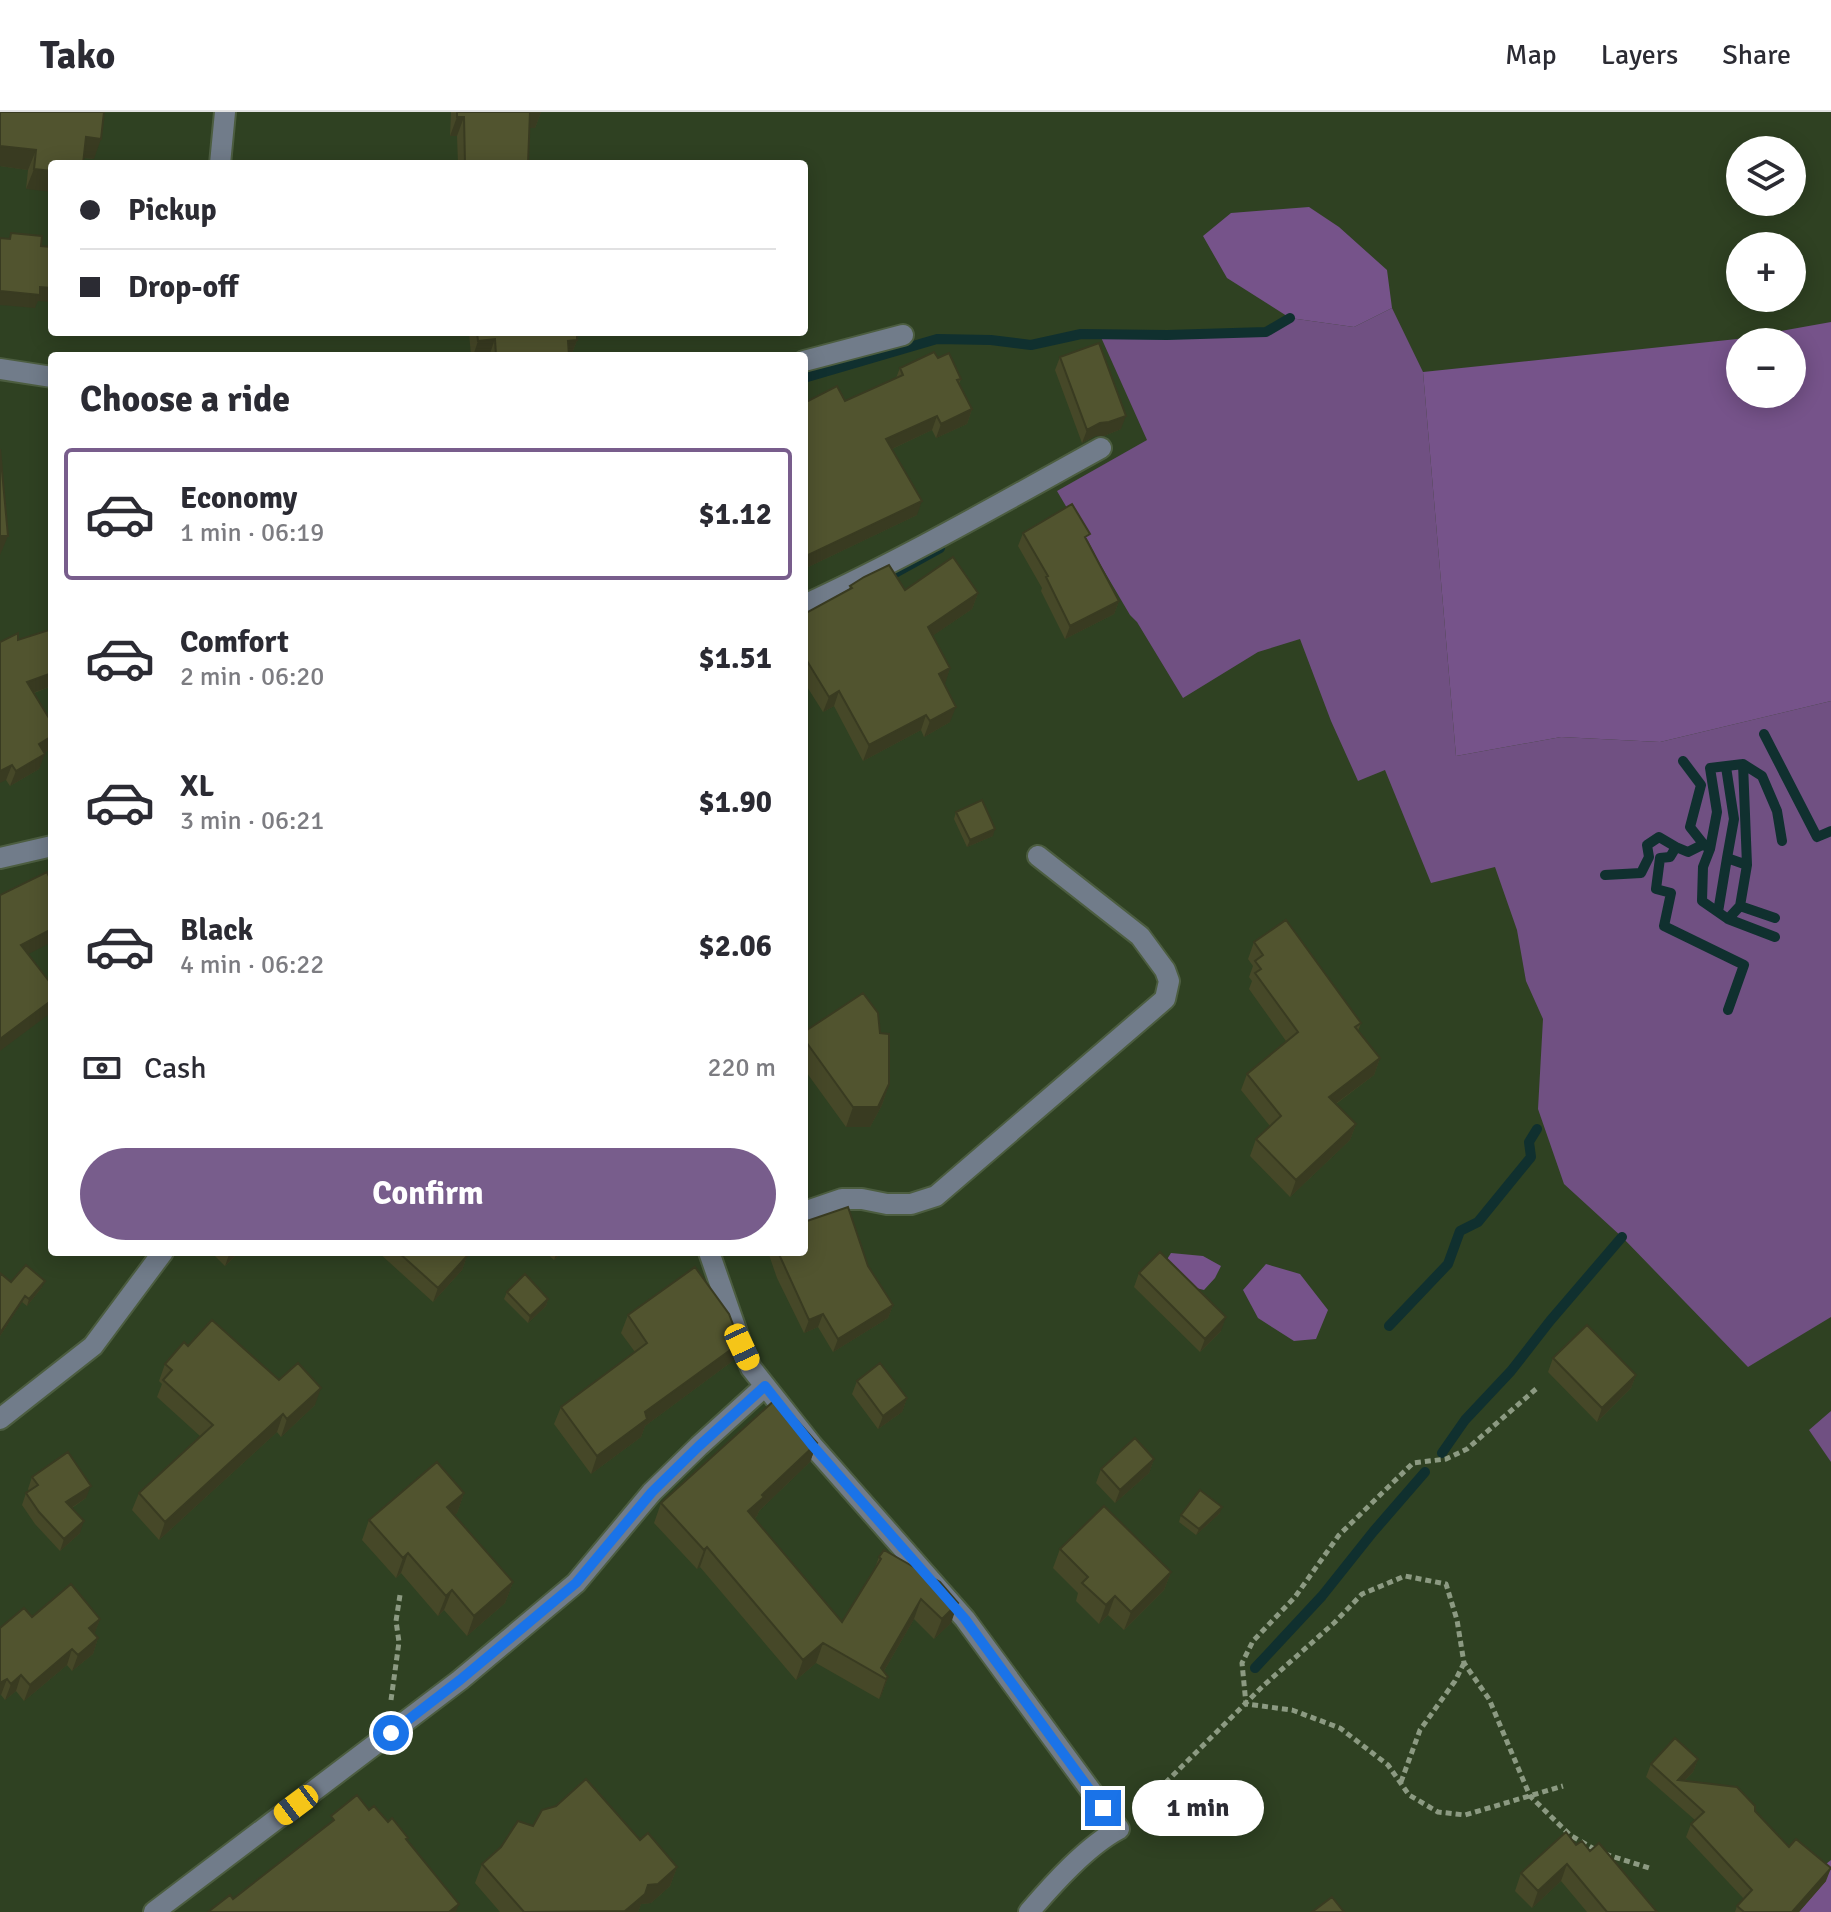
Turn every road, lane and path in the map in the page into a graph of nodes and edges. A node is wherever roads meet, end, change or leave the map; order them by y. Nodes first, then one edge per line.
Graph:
1 (225, 112) edge
2 (220, 160) edge
3 (903, 335) dead end
4 (808, 360) edge
5 (0, 369) edge
6 (48, 376) edge
7 (1101, 448) dead end
8 (808, 603) edge
9 (48, 847) edge
10 (1038, 856) dead end
11 (0, 858) edge
12 (808, 1211) edge
13 (160, 1256) edge
14 (710, 1256) edge
15 (765, 1386) junction
16 (1536, 1389) dead end
17 (0, 1419) edge
18 (400, 1595) dead end
19 (1464, 1663) junction
20 (1246, 1704) junction
21 (391, 1733) junction
22 (1401, 1783) junction
23 (1563, 1786) dead end
24 (1530, 1796) junction
25 (1119, 1829) junction
26 (1649, 1868) dead end
27 (154, 1912) edge
28 (1029, 1912) edge

1 - 2 street
3 - 4 street
5 - 6 street
7 - 8 street
9 - 11 street
10 - 12 street
13 - 17 street
14 - 15 street
15 - 21 street
15 - 25 street
16 - 20 path
18 - 21 path
19 - 20 path
19 - 22 path
19 - 24 path
20 - 22 path
20 - 25 path
21 - 27 street
22 - 24 path
23 - 24 path
24 - 26 path
25 - 28 street

